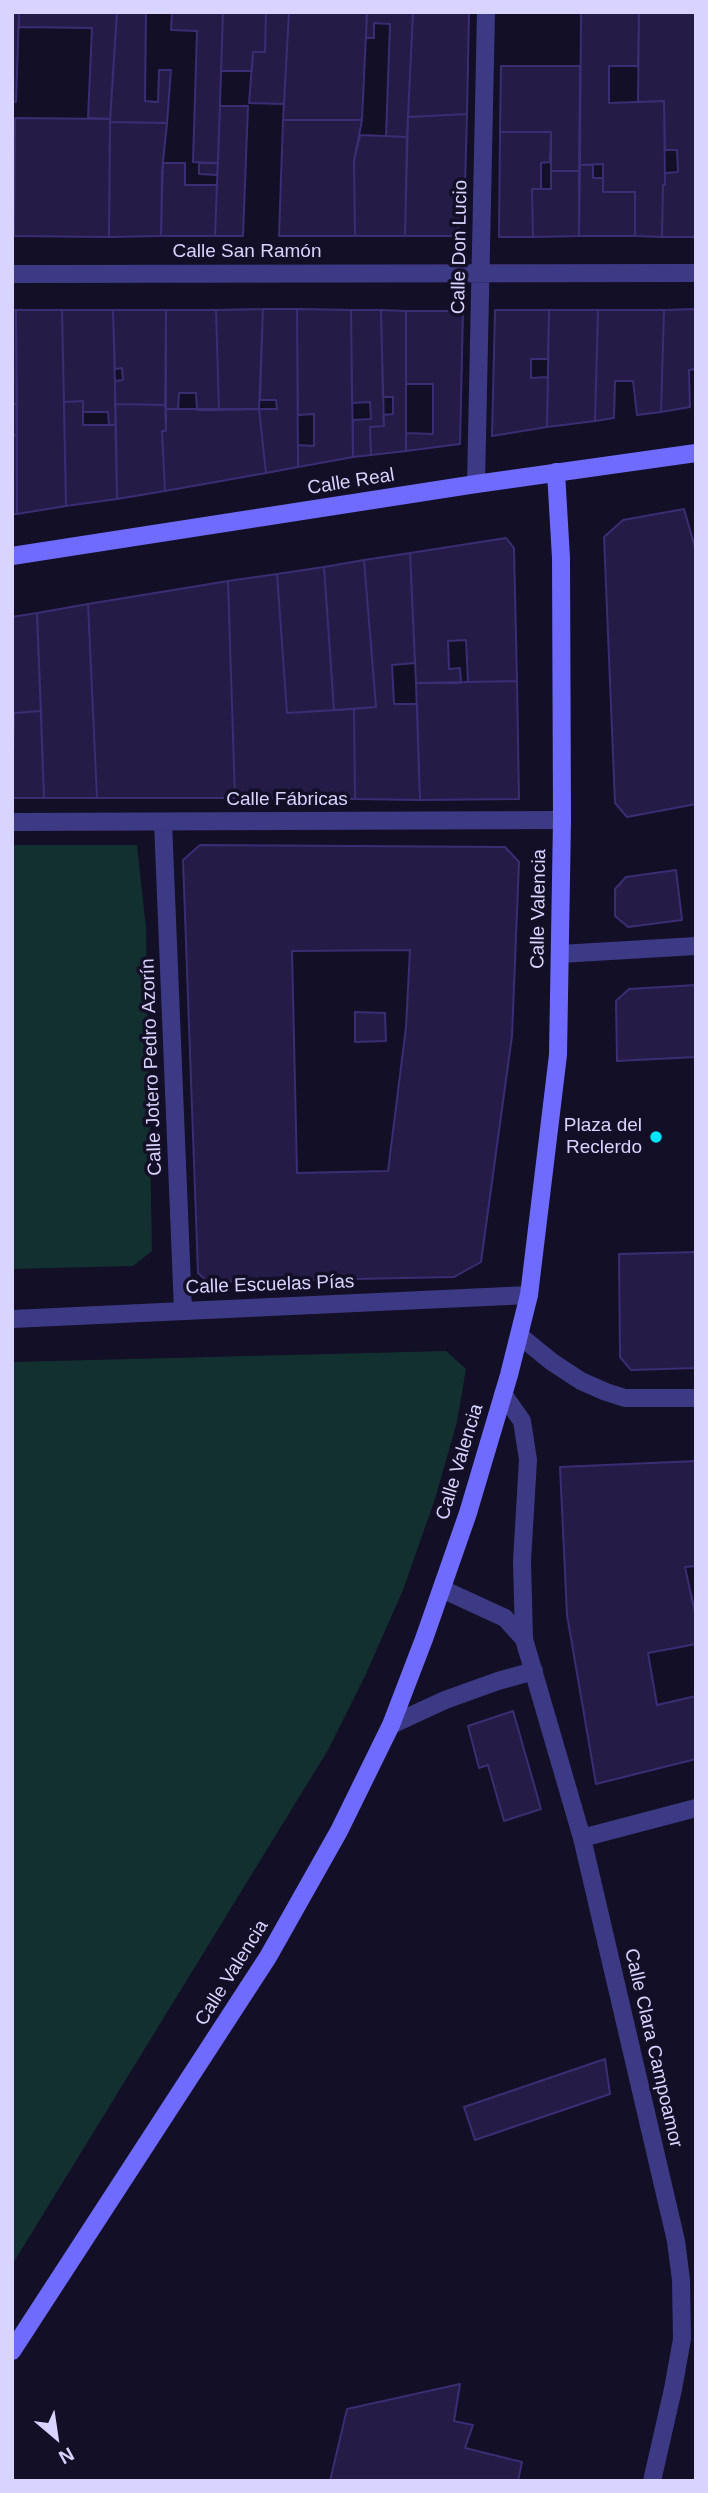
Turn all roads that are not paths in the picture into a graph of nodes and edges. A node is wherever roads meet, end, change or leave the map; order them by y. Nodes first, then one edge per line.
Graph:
1 (486, 12) edge
2 (481, 272) junction
3 (696, 273) edge
4 (12, 274) edge
5 (696, 453) edge
6 (556, 472) junction
7 (476, 484) junction
8 (12, 556) edge
9 (562, 820) junction
10 (12, 822) edge
11 (163, 822) junction
12 (696, 946) edge
13 (560, 954) junction
14 (529, 1295) junction
15 (183, 1310) junction
16 (12, 1319) edge
17 (520, 1336) junction
18 (503, 1394) junction
19 (696, 1398) edge
20 (442, 1589) junction
21 (524, 1639) junction
22 (534, 1671) junction
23 (391, 1726) junction
24 (696, 1808) edge
25 (582, 1838) junction
26 (12, 2351) edge
27 (652, 2481) edge

1 - 2 street, Calle Don Lucio
2 - 3 street, Calle San Ramón
2 - 4 street, Calle San Ramón
2 - 7 street, Calle Don Lucio
5 - 6 main road, Calle Real
6 - 7 main road, Calle Real
6 - 9 main road, Calle Valencia
7 - 8 main road, Calle Real
9 - 11 street, Calle Fábricas
9 - 13 main road, Calle Valencia
10 - 11 street, Calle Fábricas
11 - 15 street, Calle Jotero Pedro Azorín
12 - 13 street
13 - 14 main road, Calle Valencia
14 - 15 street, Calle Escuelas Pías
14 - 17 main road, Calle Valencia
15 - 16 street, Calle Escuelas Pías
17 - 18 main road, Calle Valencia
17 - 19 street
18 - 20 main road, Calle Valencia
18 - 21 street
20 - 21 street, Calle Clara Campoamor
20 - 23 main road, Calle Valencia
21 - 22 street, Calle Clara Campoamor
22 - 23 street
22 - 25 street, Calle Clara Campoamor
23 - 26 main road, Calle Valencia
24 - 25 street
25 - 27 street, Calle Clara Campoamor

